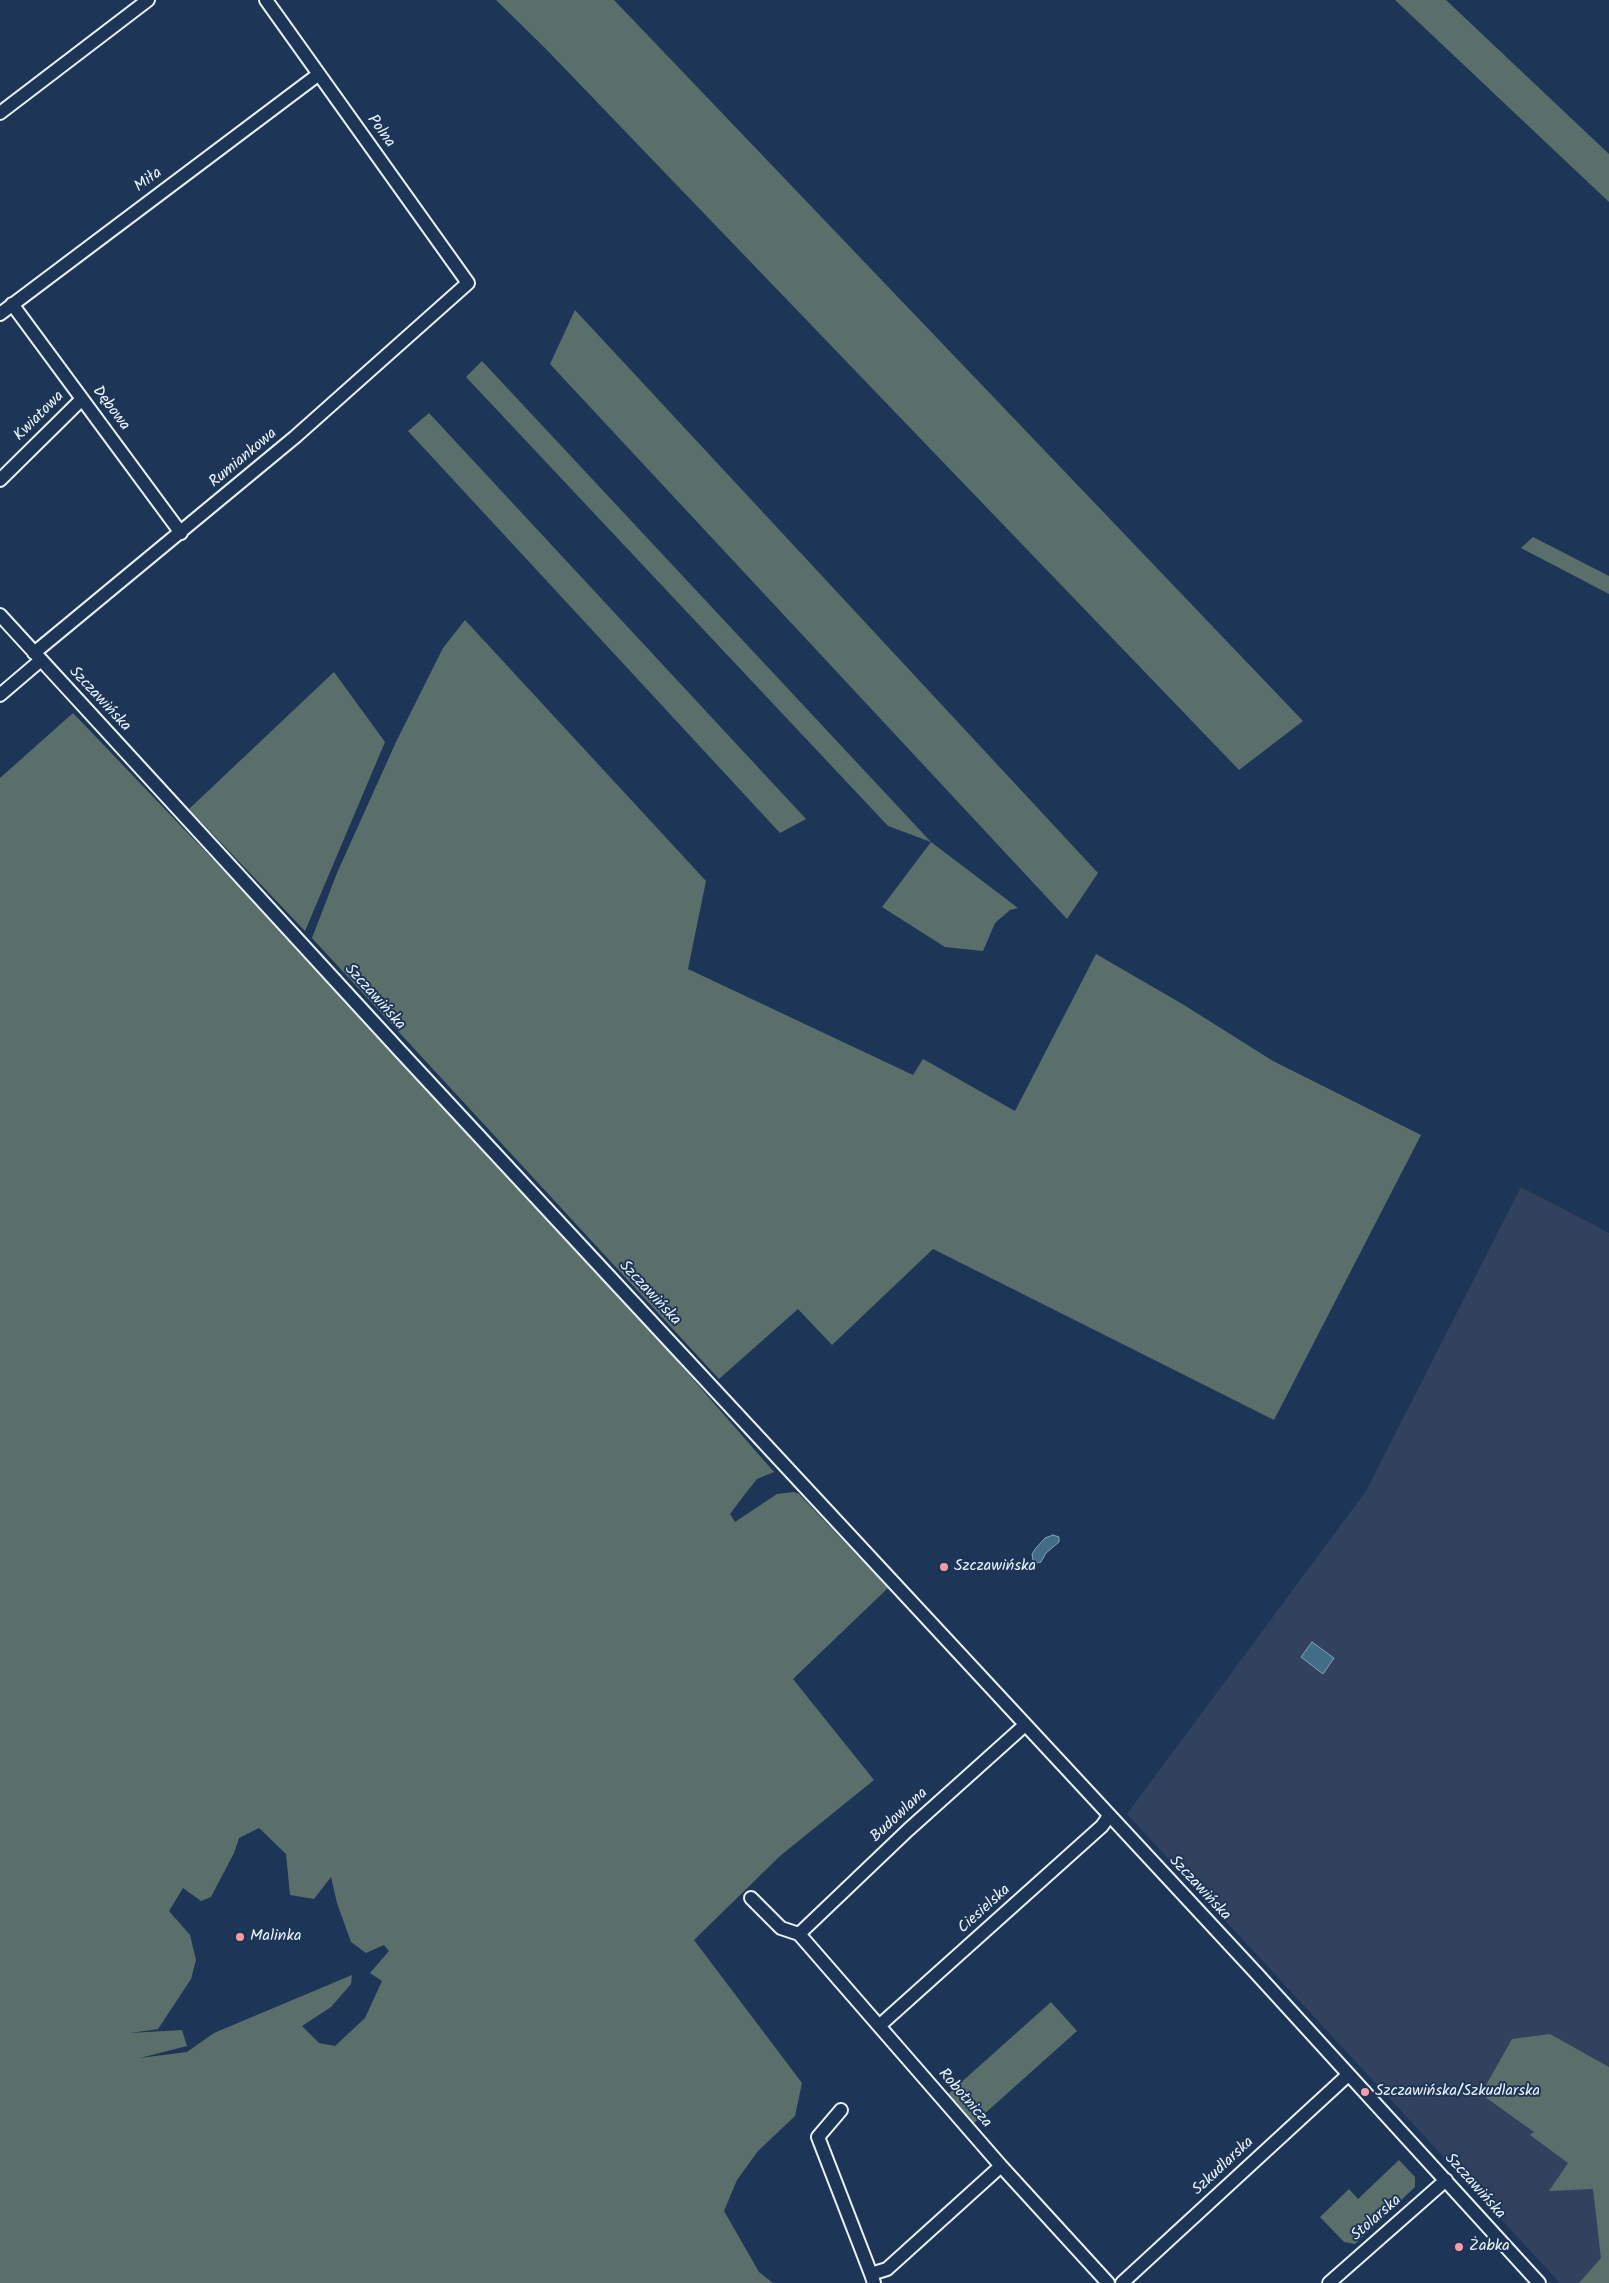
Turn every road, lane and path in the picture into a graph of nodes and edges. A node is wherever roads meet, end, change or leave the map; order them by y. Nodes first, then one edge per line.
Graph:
1 (148, 0) edge
2 (266, 0) edge
3 (319, 74) junction
4 (0, 113) edge
5 (468, 283) joint
6 (12, 304) junction
7 (0, 314) edge
8 (82, 398) junction
9 (0, 480) edge
10 (181, 533) junction
11 (0, 614) edge
12 (37, 656) junction
13 (0, 695) edge
14 (1025, 1725) junction
15 (1109, 1816) junction
16 (751, 1898) dead end
17 (799, 1934) junction
18 (879, 2026) junction
19 (1348, 2074) junction
20 (841, 2110) dead end
21 (1001, 2166) junction
22 (1446, 2180) junction
23 (872, 2278) edge
24 (1108, 2283) edge
25 (1122, 2283) edge
26 (1329, 2283) edge
27 (1539, 2283) edge

1 - 4 street
2 - 3 street, Polna
3 - 5 street, Polna
3 - 6 street, Miła
5 - 10 street, Rumiankowa
6 - 7 street, Miła
6 - 8 street, Dębowa
8 - 9 street, Kwiatowa
8 - 10 street, Dębowa
10 - 12 street, Rumiankowa
11 - 12 street, Szczawińska
12 - 13 street, Rumiankowa
12 - 14 street, Szczawińska
14 - 15 street, Szczawińska
14 - 17 street, Budowlana
15 - 18 street, Ciesielska
15 - 19 street, Szczawińska
16 - 17 street
17 - 18 street, Robotnicza
18 - 21 street, Robotnicza
19 - 22 street, Szczawińska
19 - 25 street, Szkudlarska
20 - 23 street
21 - 23 street
21 - 24 street, Robotnicza
22 - 26 street, Stolarska
22 - 27 street, Szczawińska

